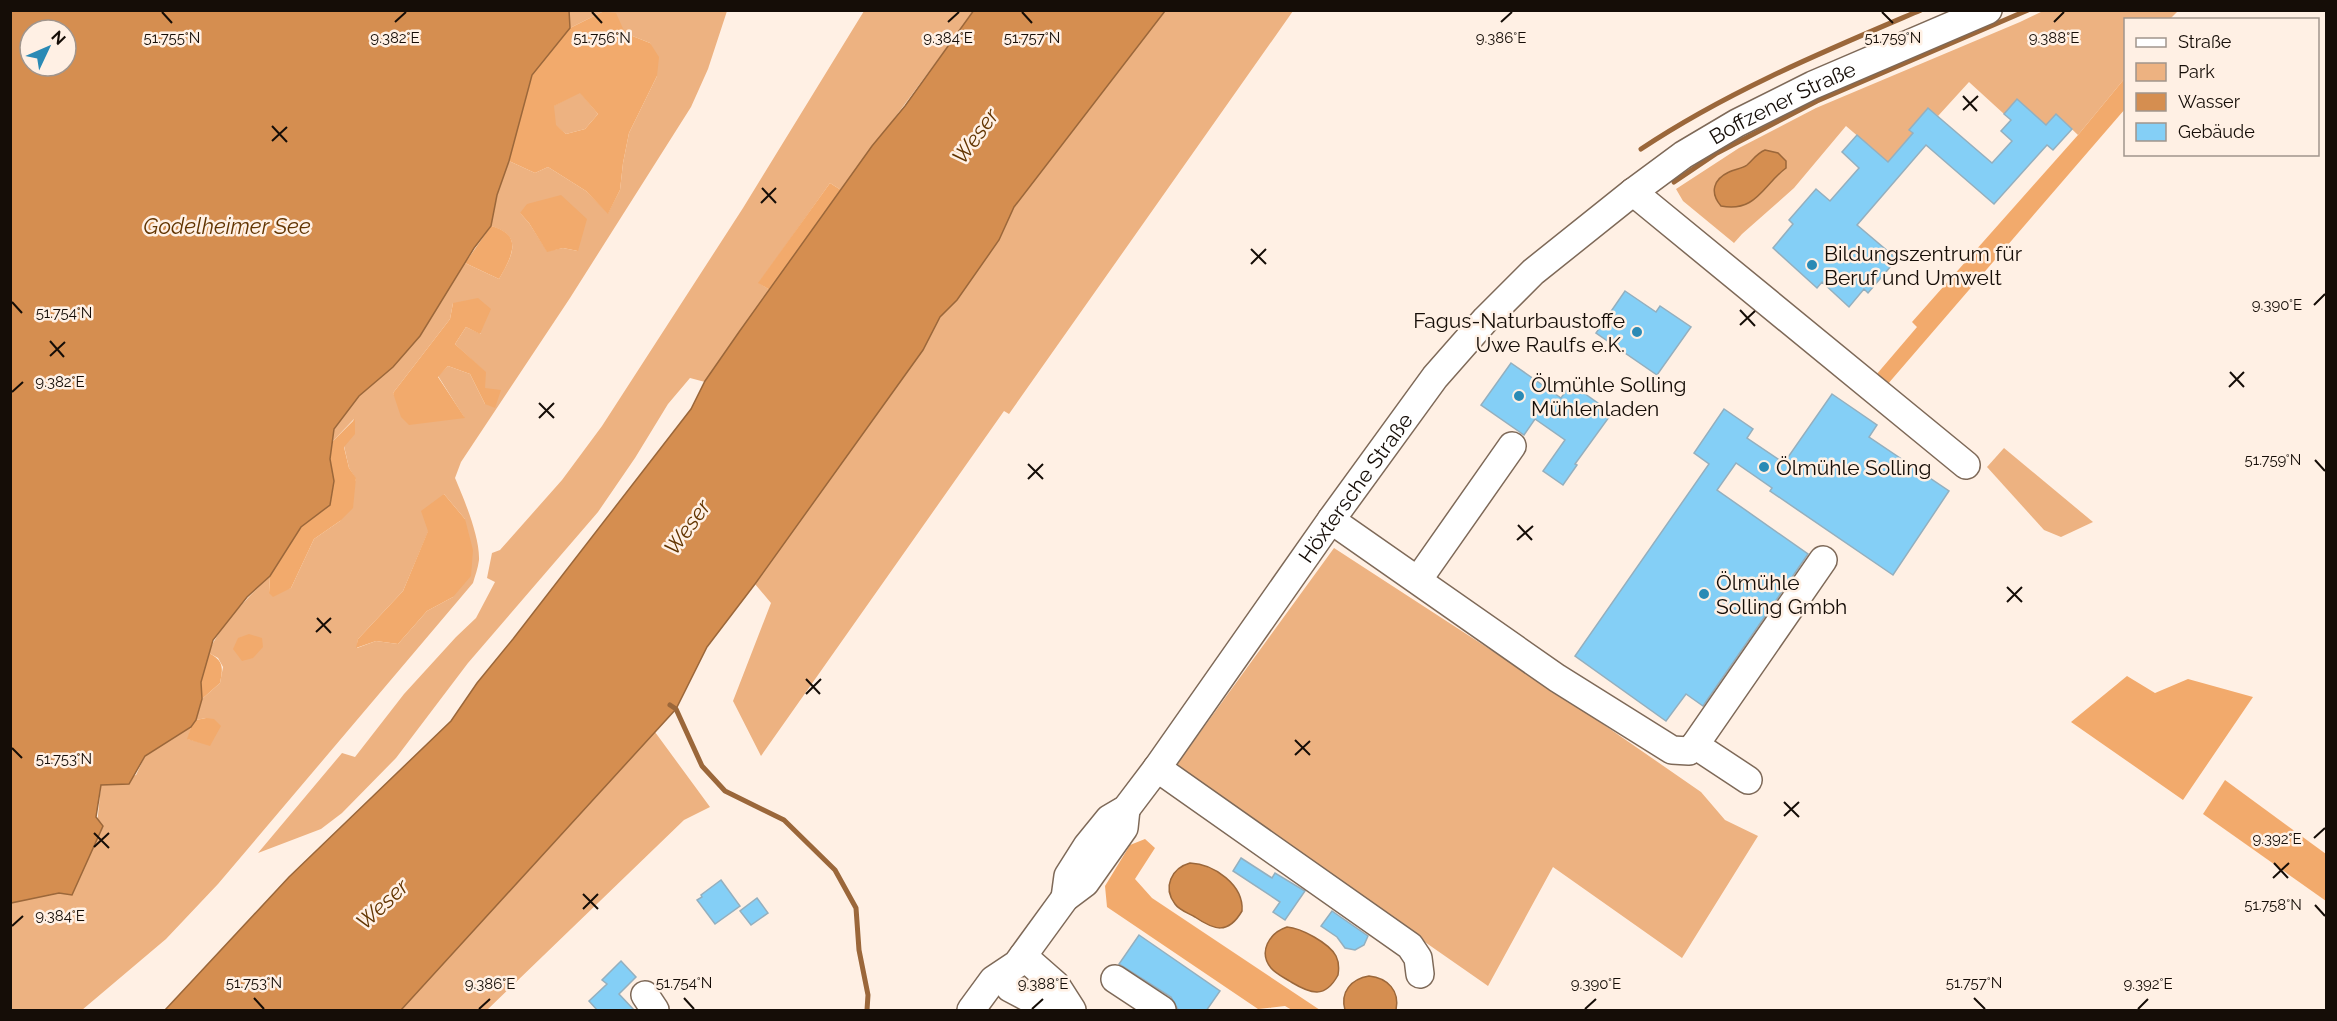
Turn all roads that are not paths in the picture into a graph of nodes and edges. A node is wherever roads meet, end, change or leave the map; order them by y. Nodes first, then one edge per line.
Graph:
1 (1988, 10) edge
2 (1628, 195) junction
3 (1512, 446) dead end
4 (1966, 465) dead end
5 (1331, 519) junction
6 (1823, 560) dead end
7 (1418, 580) junction
8 (1695, 745) junction
9 (1157, 768) junction
10 (1748, 780) dead end
11 (1017, 969) junction
12 (1420, 975) dead end
13 (1115, 979) dead end
14 (971, 1011) edge
15 (993, 1011) edge
16 (1070, 1011) edge
17 (1162, 1011) edge

1 - 2 street, Boffzener Straße
2 - 4 street
2 - 5 street, Höxtersche Straße
3 - 7 street
5 - 7 street
5 - 9 street, Höxtersche Straße
6 - 8 street
7 - 8 street
8 - 10 street
9 - 11 street, Höxtersche Straße
9 - 12 street
11 - 14 street
11 - 15 street, Höxtersche Straße
11 - 16 street
13 - 17 street

